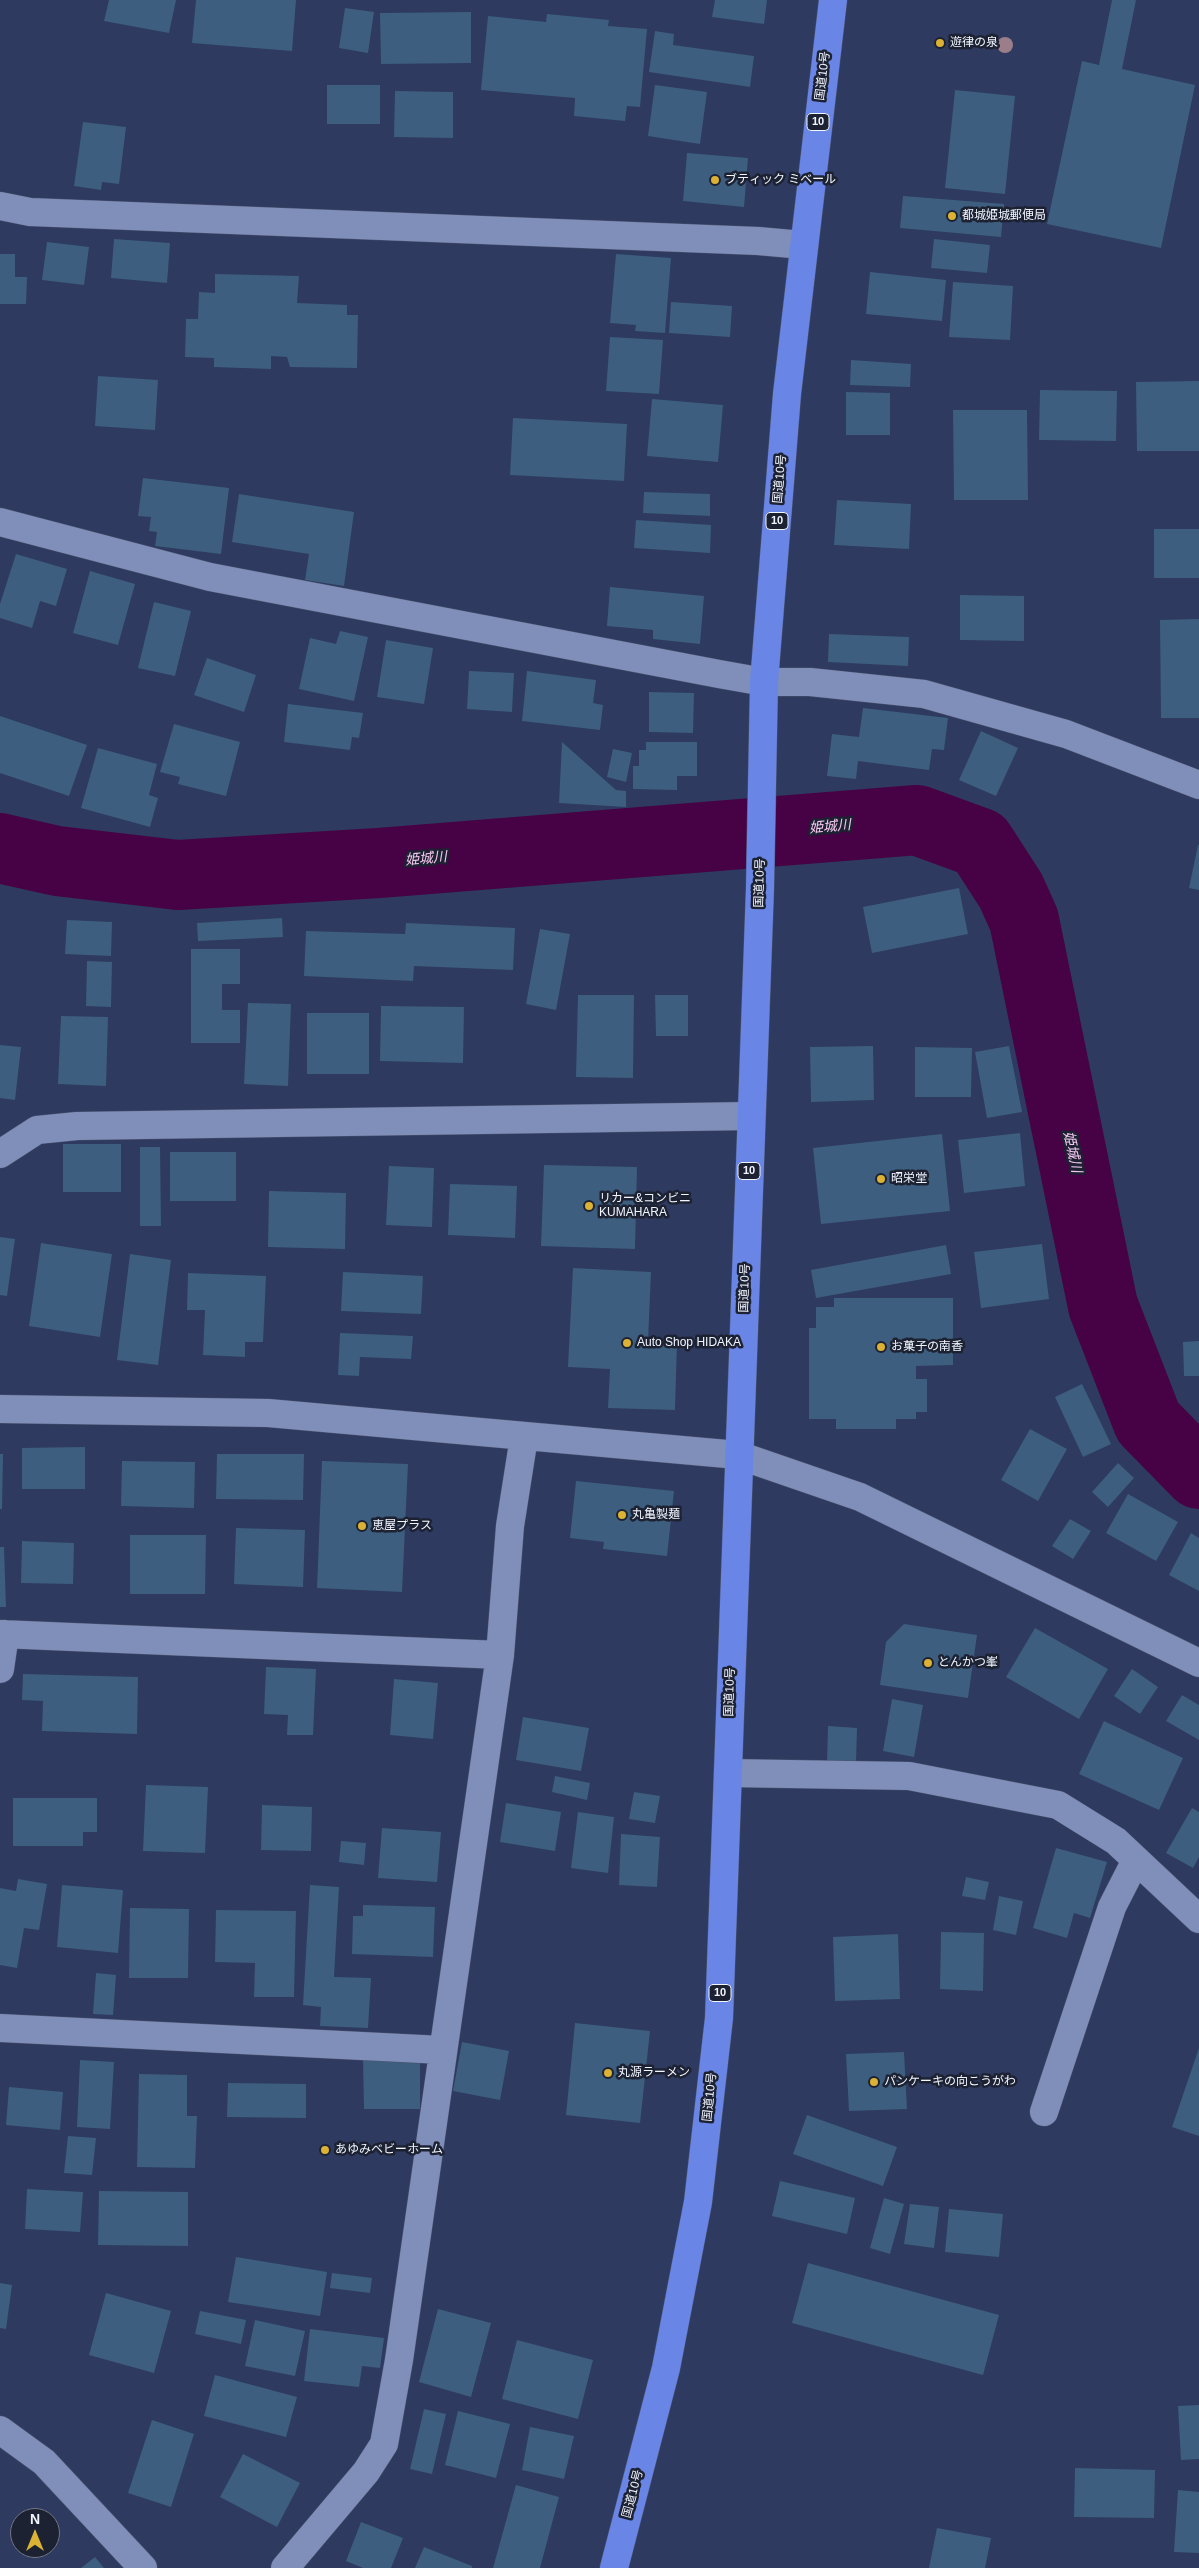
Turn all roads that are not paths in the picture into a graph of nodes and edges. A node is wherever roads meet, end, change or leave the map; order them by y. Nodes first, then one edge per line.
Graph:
1 (833, 0) edge
2 (0, 206) edge
3 (803, 245) junction
4 (0, 522) edge
5 (764, 682) junction
6 (1199, 785) edge
7 (751, 1116) junction
8 (0, 1154) edge
9 (0, 1409) edge
10 (524, 1437) junction
11 (738, 1455) junction
12 (3, 1634) edge
13 (500, 1655) junction
14 (1199, 1663) edge
15 (0, 1669) edge
16 (728, 1773) junction
17 (1136, 1860) junction
18 (1199, 1919) edge
19 (0, 2028) edge
20 (442, 2050) junction
21 (1044, 2112) dead end
22 (0, 2430) edge
23 (144, 2568) edge
24 (284, 2568) edge
25 (614, 2568) edge

1 - 3 highway, 国道10号 / 10
2 - 3 street
3 - 5 highway, 国道10号 / 10
4 - 5 street
5 - 6 street
5 - 7 highway, 国道10号 / 10
7 - 8 street
7 - 11 highway, 国道10号 / 10
9 - 10 street
10 - 11 street
10 - 13 street
11 - 14 street
11 - 16 highway, 国道10号 / 10
12 - 13 street
12 - 15 street
13 - 20 street
16 - 17 street
16 - 25 highway, 国道10号 / 10
17 - 18 street
17 - 21 street
19 - 20 street
20 - 24 street
22 - 23 street

